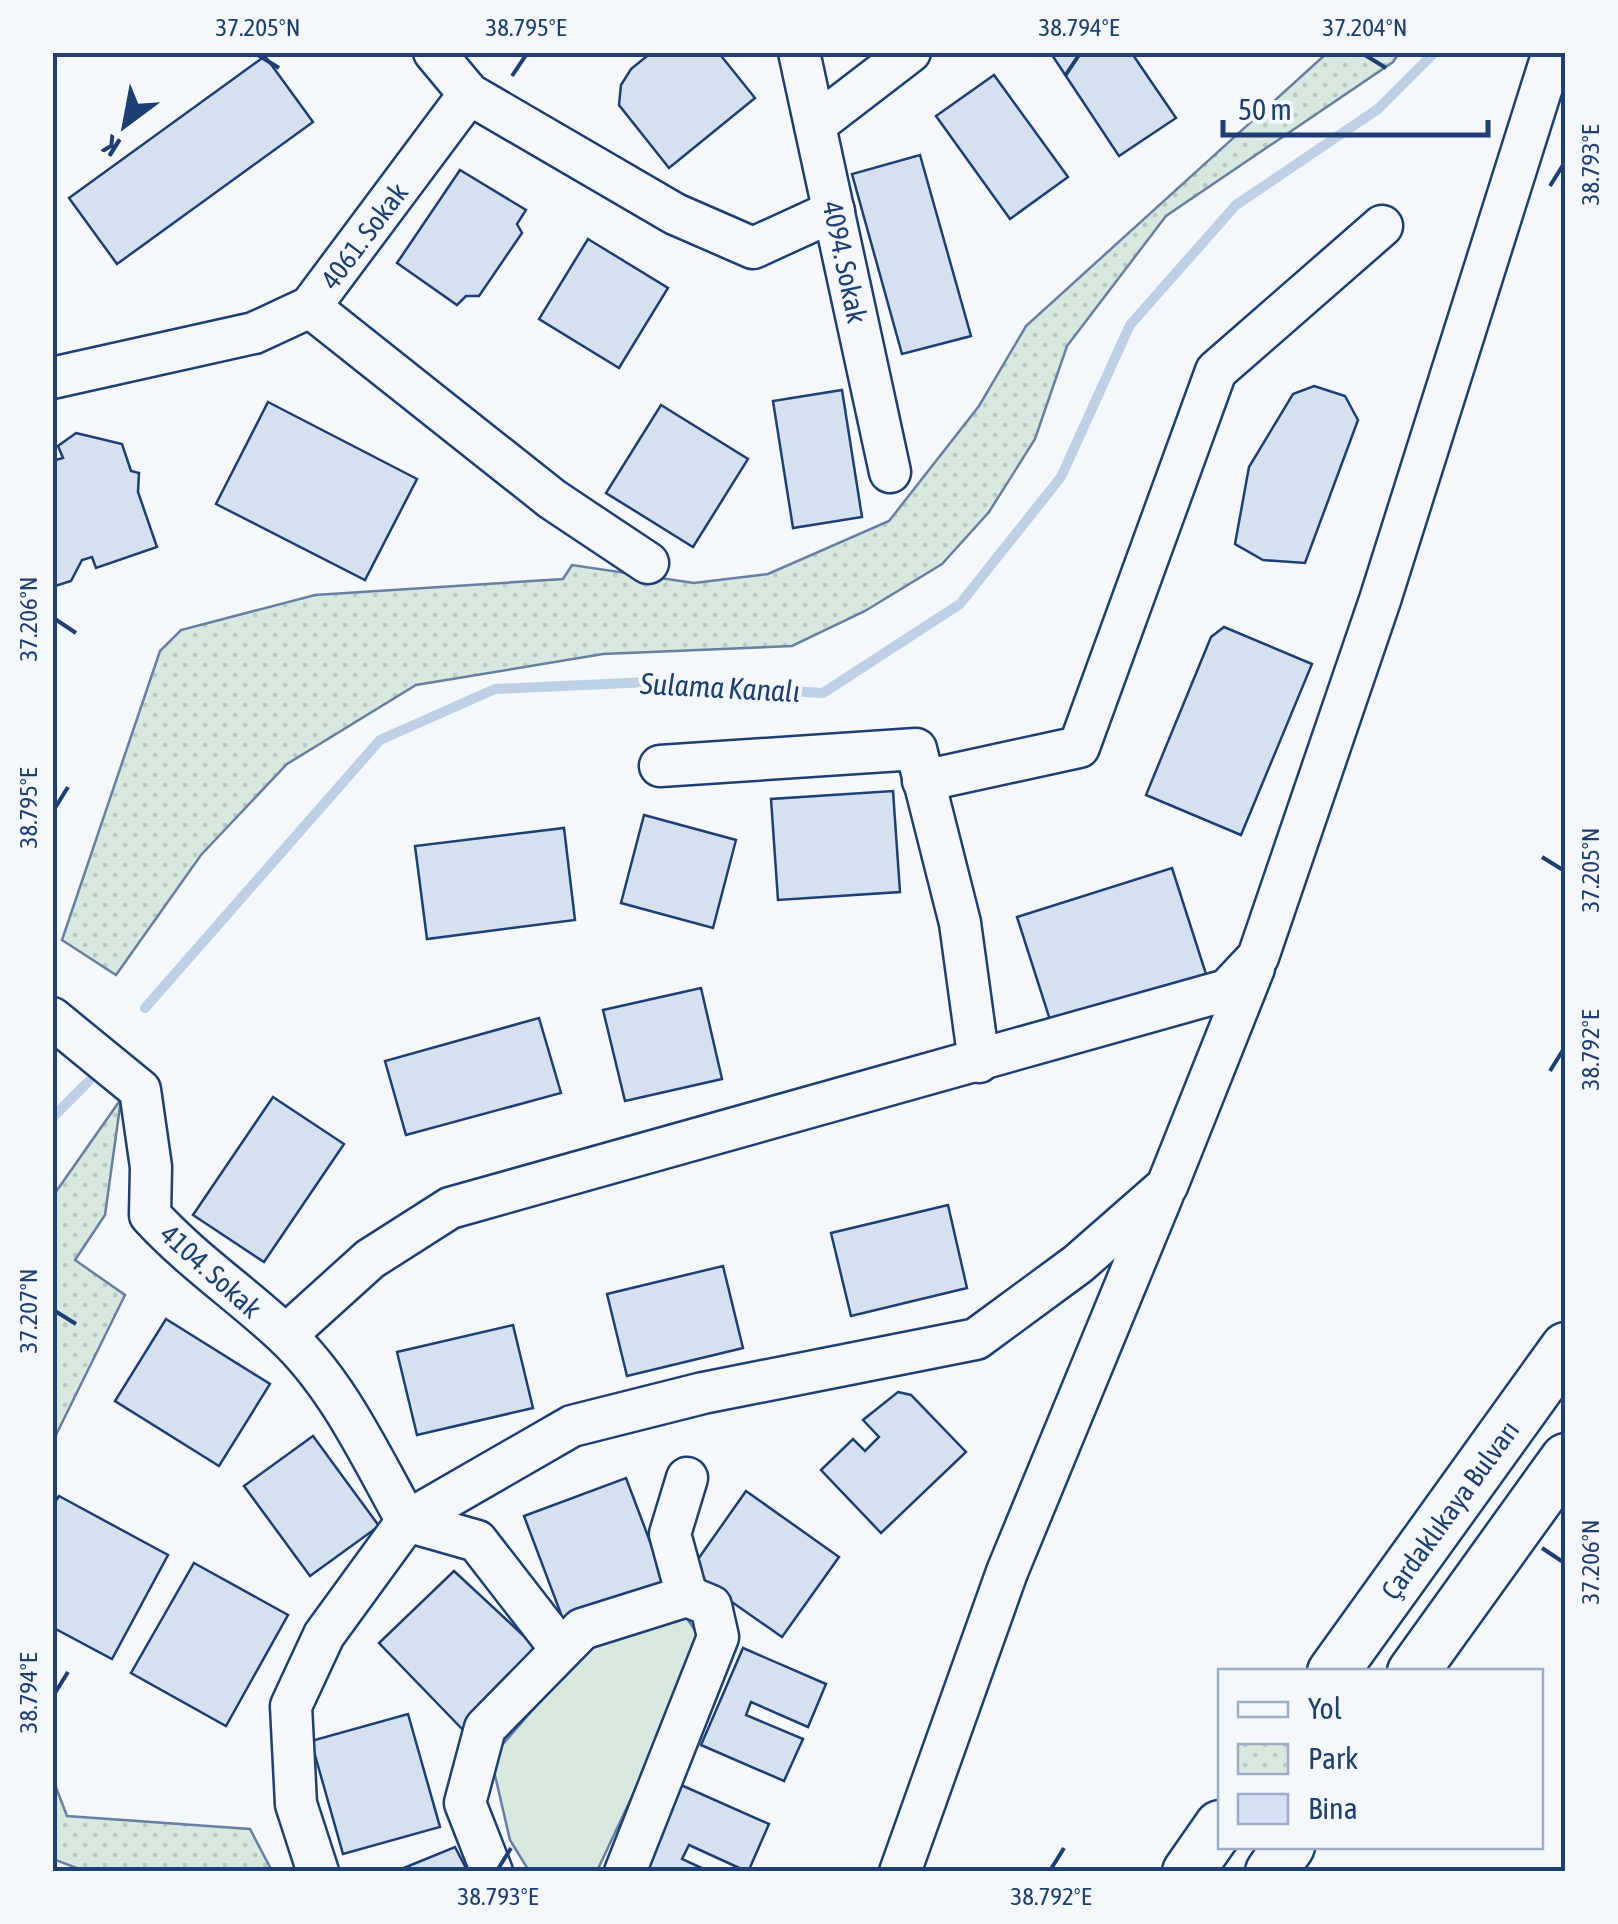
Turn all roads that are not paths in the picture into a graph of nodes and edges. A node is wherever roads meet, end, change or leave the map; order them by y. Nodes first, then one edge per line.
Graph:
1 (434, 52) edge
2 (799, 52) edge
3 (910, 52) edge
4 (1553, 52) edge
5 (469, 94) junction
6 (815, 125) junction
7 (834, 210) junction
8 (1382, 226) dead end
9 (310, 307) junction
10 (52, 378) edge
11 (890, 472) dead end
12 (648, 563) dead end
13 (660, 766) dead end
14 (924, 781) junction
15 (1258, 957) junction
16 (52, 1018) edge
17 (980, 1062) junction
18 (1167, 1186) junction
19 (286, 1335) junction
20 (1566, 1348) edge
21 (1566, 1460) edge
22 (687, 1478) dead end
23 (407, 1521) junction
24 (688, 1596) junction
25 (560, 1648) junction
26 (1335, 1669) edge
27 (1415, 1669) edge
28 (1218, 1829) edge
29 (1286, 1849) edge
30 (318, 1872) edge
31 (492, 1872) edge
32 (625, 1872) edge
33 (900, 1872) edge
34 (1188, 1872) edge
35 (1271, 1872) edge

1 - 5 street
2 - 6 street, 4094. Sokak
3 - 6 street
4 - 15 street
5 - 7 street
5 - 9 street, 4061. Sokak
6 - 7 street, 4094. Sokak
7 - 11 street, 4094. Sokak
8 - 14 street
9 - 10 street, 4061. Sokak
9 - 12 street
13 - 14 street
14 - 17 street
15 - 17 street
15 - 18 street
16 - 19 street, 4104. Sokak
17 - 19 street
18 - 23 street
18 - 33 street
19 - 23 street, 4104. Sokak
20 - 26 main road, Çardaklıkaya Bulvarı
21 - 27 main road
22 - 24 street
23 - 25 street
23 - 30 street
24 - 25 street
24 - 32 street
25 - 31 street
28 - 34 main road
29 - 35 main road

